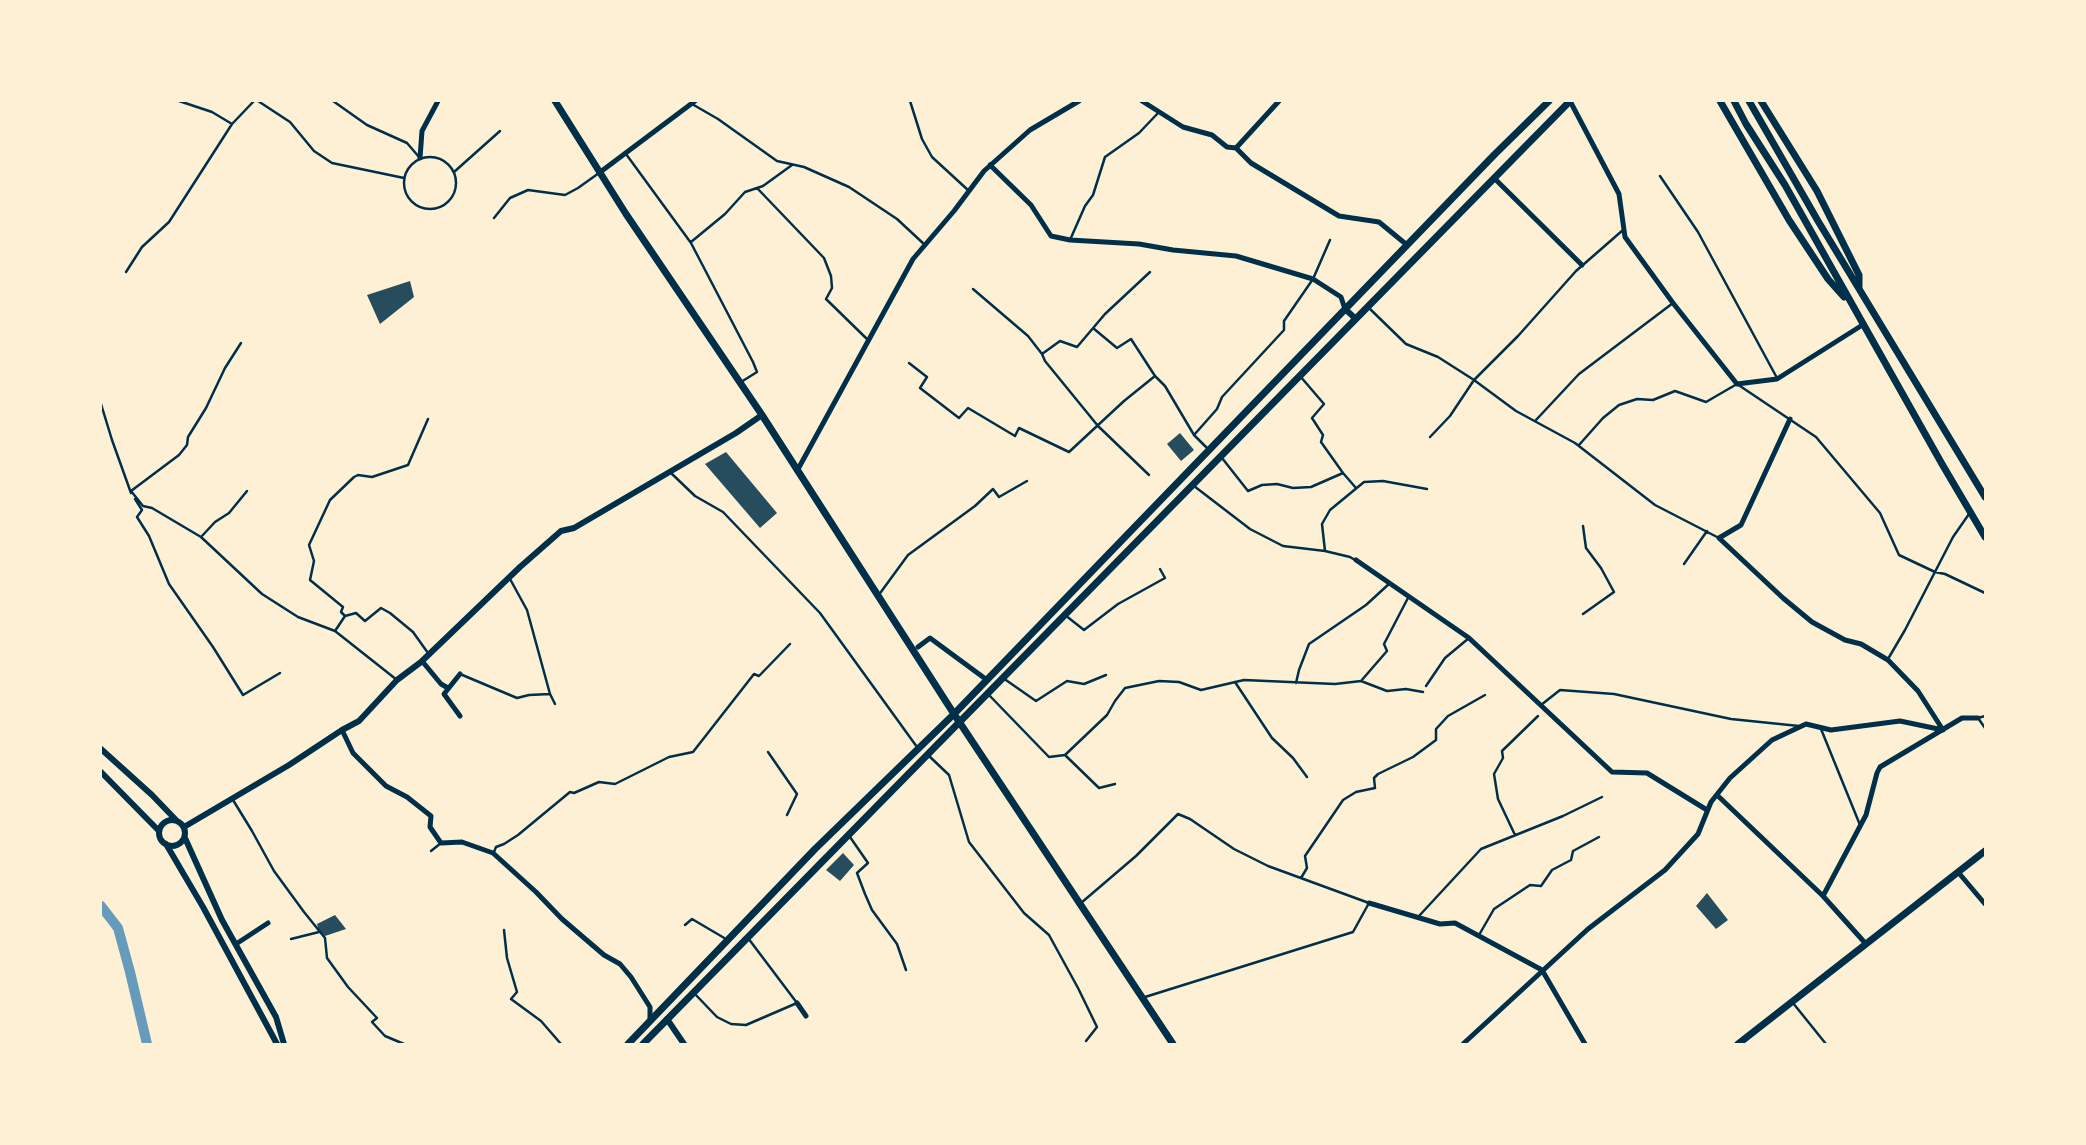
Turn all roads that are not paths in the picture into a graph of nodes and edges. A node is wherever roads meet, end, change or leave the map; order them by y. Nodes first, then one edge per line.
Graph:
1 (179, 101) edge
2 (254, 101) edge
3 (258, 101) edge
4 (333, 101) edge
5 (438, 101) edge
6 (555, 101) edge
7 (910, 101) edge
8 (1079, 101) edge
9 (1142, 101) edge
10 (1279, 101) edge
11 (1549, 101) edge
12 (1570, 101) edge
13 (1720, 101) edge
14 (1734, 101) edge
15 (1749, 101) edge
16 (1761, 101) edge
17 (693, 102) edge
18 (1159, 112) junction
19 (232, 124) junction
20 (500, 131) dead end
21 (1236, 148) junction
22 (626, 153) junction
23 (420, 158) junction
24 (792, 165) junction
25 (990, 165) junction
26 (454, 172) junction
27 (599, 172) junction
28 (1660, 176) dead end
29 (404, 178) junction
30 (1494, 178) junction
31 (757, 188) junction
32 (969, 190) junction
33 (494, 218) dead end
34 (1624, 229) junction
35 (1070, 240) junction
36 (1330, 240) dead end
37 (691, 243) junction
38 (925, 245) junction
39 (1407, 245) junction
40 (1582, 265) junction
41 (126, 272) dead end
42 (1150, 272) dead end
43 (1313, 279) junction
44 (1859, 288) junction
45 (973, 289) dead end
46 (1850, 302) junction
47 (1673, 303) junction
48 (1368, 306) junction
49 (1345, 309) junction
50 (1356, 319) junction
51 (1864, 324) junction
52 (1093, 328) junction
53 (869, 341) junction
54 (241, 343) dead end
55 (1042, 354) junction
56 (909, 363) dead end
57 (1300, 375) junction
58 (1155, 376) junction
59 (1777, 379) junction
60 (1474, 380) junction
61 (740, 382) junction
62 (1737, 384) junction
63 (101, 404) edge
64 (762, 415) junction
65 (1790, 419) junction
66 (428, 420) dead end
67 (1536, 420) junction
68 (1098, 426) junction
69 (1194, 435) junction
70 (1430, 437) dead end
71 (1579, 446) junction
72 (1209, 450) junction
73 (1221, 456) junction
74 (797, 471) junction
75 (670, 472) junction
76 (1343, 473) junction
77 (1149, 475) dead end
78 (1027, 481) dead end
79 (1193, 485) junction
80 (1356, 488) junction
81 (1427, 489) dead end
82 (248, 491) dead end
83 (131, 492) junction
84 (1985, 497) edge
85 (1970, 512) junction
86 (1583, 526) dead end
87 (1707, 531) junction
88 (201, 536) junction
89 (1985, 536) edge
90 (1719, 538) junction
91 (1325, 551) junction
92 (1356, 560) joint
93 (1684, 564) dead end
94 (1160, 569) dead end
95 (1935, 572) junction
96 (509, 578) junction
97 (1390, 583) junction
98 (1985, 593) edge
99 (878, 596) junction
100 (1409, 596) junction
101 (1064, 614) junction
102 (1583, 614) dead end
103 (345, 616) junction
104 (335, 631) junction
105 (1469, 638) junction
106 (790, 644) dead end
107 (918, 647) dead end
108 (428, 653) junction
109 (1888, 660) junction
110 (422, 661) junction
111 (280, 673) dead end
112 (460, 674) joint
113 (1106, 675) dead end
114 (1002, 677) junction
115 (397, 680) junction
116 (987, 680) junction
117 (1361, 681) junction
118 (1235, 682) junction
119 (1296, 683) junction
120 (1426, 686) dead end
121 (448, 688) junction
122 (1423, 692) dead end
123 (987, 693) junction
124 (550, 694) junction
125 (1485, 695) dead end
126 (555, 704) dead end
127 (1541, 705) junction
128 (954, 714) junction
129 (460, 716) dead end
130 (1538, 716) dead end
131 (1985, 716) edge
132 (1978, 718) junction
133 (960, 722) junction
134 (1801, 727) junction
135 (1820, 727) junction
136 (1985, 728) edge
137 (342, 730) junction
138 (1943, 730) junction
139 (101, 749) edge
140 (918, 749) junction
141 (768, 752) dead end
142 (927, 754) junction
143 (1065, 755) junction
144 (101, 772) edge
145 (1307, 777) dead end
146 (1115, 784) dead end
147 (1717, 795) junction
148 (1602, 797) dead end
149 (232, 798) junction
150 (1707, 810) junction
151 (786, 815) dead end
152 (176, 820) junction
153 (1860, 826) junction
154 (184, 827) junction
155 (159, 831) junction
156 (848, 835) junction
157 (1515, 835) junction
158 (1599, 837) dead end
159 (185, 838) junction
160 (441, 843) junction
161 (166, 844) junction
162 (431, 851) dead end
163 (1985, 851) edge
164 (493, 853) junction
165 (1958, 872) junction
166 (1301, 878) junction
167 (1823, 896) junction
168 (1080, 903) junction
169 (1369, 903) junction
170 (1985, 904) edge
171 (1418, 917) junction
172 (268, 923) dead end
173 (685, 925) dead end
174 (504, 930) dead end
175 (319, 932) junction
176 (1479, 935) junction
177 (747, 937) junction
178 (726, 939) junction
179 (291, 940) dead end
180 (236, 944) junction
181 (1866, 944) junction
182 (906, 970) dead end
183 (1542, 970) junction
184 (693, 992) junction
185 (1143, 998) junction
186 (1792, 1002) junction
187 (797, 1003) junction
188 (661, 1010) junction
189 (806, 1016) dead end
190 (667, 1019) junction
191 (650, 1022) junction
192 (1086, 1041) dead end
193 (277, 1044) edge
194 (284, 1044) edge
195 (404, 1044) edge
196 (561, 1044) edge
197 (628, 1044) edge
198 (643, 1044) edge
199 (684, 1044) edge
200 (1173, 1044) edge
201 (1463, 1044) edge
202 (1585, 1044) edge
203 (1738, 1044) edge
204 (1826, 1044) edge

1 - 19 lane
2 - 19 lane
3 - 29 lane
4 - 23 lane
5 - 23 street
6 - 27 main road
7 - 32 lane
8 - 25 street
9 - 18 street
10 - 21 street
11 - 39 main road
12 - 30 main road
12 - 34 street
13 - 46 main road
14 - 46 main road
15 - 44 main road
16 - 44 main road
17 - 22 street
17 - 24 lane
18 - 21 street
18 - 35 lane
19 - 41 lane
20 - 26 lane
21 - 39 street
22 - 27 street
22 - 37 lane
23 - 26 lane
23 - 29 lane
24 - 31 lane
24 - 38 lane
25 - 32 street
25 - 35 street
26 - 29 lane
27 - 33 lane
27 - 61 main road
28 - 59 lane
30 - 40 street
30 - 48 main road
31 - 37 lane
31 - 53 lane
32 - 38 street
34 - 40 lane
34 - 47 street
35 - 43 street
36 - 43 lane
37 - 61 lane
38 - 53 street
39 - 49 main road
40 - 60 lane
42 - 52 lane
43 - 49 street
43 - 69 lane
44 - 84 main road
45 - 55 lane
46 - 51 main road
47 - 62 street
47 - 67 lane
48 - 50 main road
48 - 60 lane
49 - 50 street
49 - 72 main road
50 - 57 main road
51 - 59 street
51 - 85 main road
52 - 55 lane
52 - 58 lane
53 - 74 street
54 - 83 lane
55 - 68 lane
56 - 68 lane
57 - 73 main road
57 - 76 lane
58 - 68 lane
58 - 69 lane
59 - 62 street
60 - 67 lane
60 - 70 lane
61 - 64 main road
62 - 65 lane
62 - 71 lane
63 - 83 lane
64 - 74 main road
64 - 75 street
65 - 90 street
65 - 95 lane
66 - 103 lane
67 - 71 lane
68 - 77 lane
69 - 72 lane
71 - 87 lane
72 - 116 main road
73 - 76 lane
73 - 79 main road
74 - 99 main road
75 - 96 street
75 - 140 lane
76 - 80 lane
78 - 99 lane
79 - 91 lane
79 - 101 main road
80 - 81 lane
80 - 91 lane
82 - 88 lane
83 - 88 lane
83 - 111 lane
85 - 89 main road
85 - 95 lane
86 - 102 lane
87 - 90 lane
87 - 93 lane
88 - 104 lane
90 - 109 street
91 - 92 lane
92 - 97 street
94 - 101 lane
95 - 98 lane
95 - 109 lane
96 - 108 street
96 - 124 lane
97 - 100 street
97 - 119 lane
99 - 128 main road
100 - 105 street
100 - 117 lane
101 - 114 main road
103 - 104 lane
103 - 108 lane
104 - 115 lane
105 - 120 lane
105 - 127 street
106 - 164 lane
107 - 116 street
108 - 110 street
109 - 138 street
110 - 115 street
110 - 121 street
112 - 121 street
112 - 124 lane
113 - 114 lane
114 - 123 main road
115 - 137 street
116 - 128 main road
117 - 119 lane
117 - 122 lane
118 - 119 lane
118 - 143 lane
118 - 145 lane
121 - 129 street
123 - 133 main road
123 - 143 lane
124 - 126 lane
125 - 166 lane
127 - 134 lane
127 - 150 street
128 - 133 main road
128 - 140 main road
130 - 157 lane
131 - 132 lane
132 - 136 lane
132 - 138 street
133 - 142 main road
133 - 168 main road
134 - 135 street
134 - 147 street
135 - 138 street
135 - 153 lane
137 - 149 street
137 - 160 street
138 - 153 street
139 - 152 street
140 - 178 main road
141 - 151 lane
142 - 156 main road
142 - 192 lane
143 - 146 lane
144 - 155 street
147 - 150 street
147 - 167 street
148 - 157 lane
149 - 154 street
149 - 175 lane
150 - 183 street
152 - 154 street
152 - 155 street
153 - 167 street
154 - 159 street
155 - 161 street
156 - 177 main road
156 - 182 lane
157 - 171 lane
158 - 176 lane
159 - 161 street
159 - 180 street
160 - 162 lane
160 - 164 street
161 - 193 street
163 - 165 main road
164 - 191 street
165 - 170 street
165 - 181 main road
166 - 168 lane
166 - 169 lane
167 - 181 street
168 - 185 main road
169 - 171 street
169 - 185 lane
171 - 176 street
172 - 180 street
173 - 178 lane
174 - 196 lane
175 - 179 lane
175 - 195 lane
176 - 183 street
177 - 184 main road
177 - 187 lane
178 - 188 main road
180 - 194 street
181 - 186 main road
183 - 201 street
183 - 202 street
184 - 187 lane
184 - 190 main road
185 - 200 main road
186 - 203 main road
186 - 204 lane
187 - 189 street
188 - 190 street
188 - 191 main road
190 - 198 main road
190 - 199 street
191 - 197 main road

